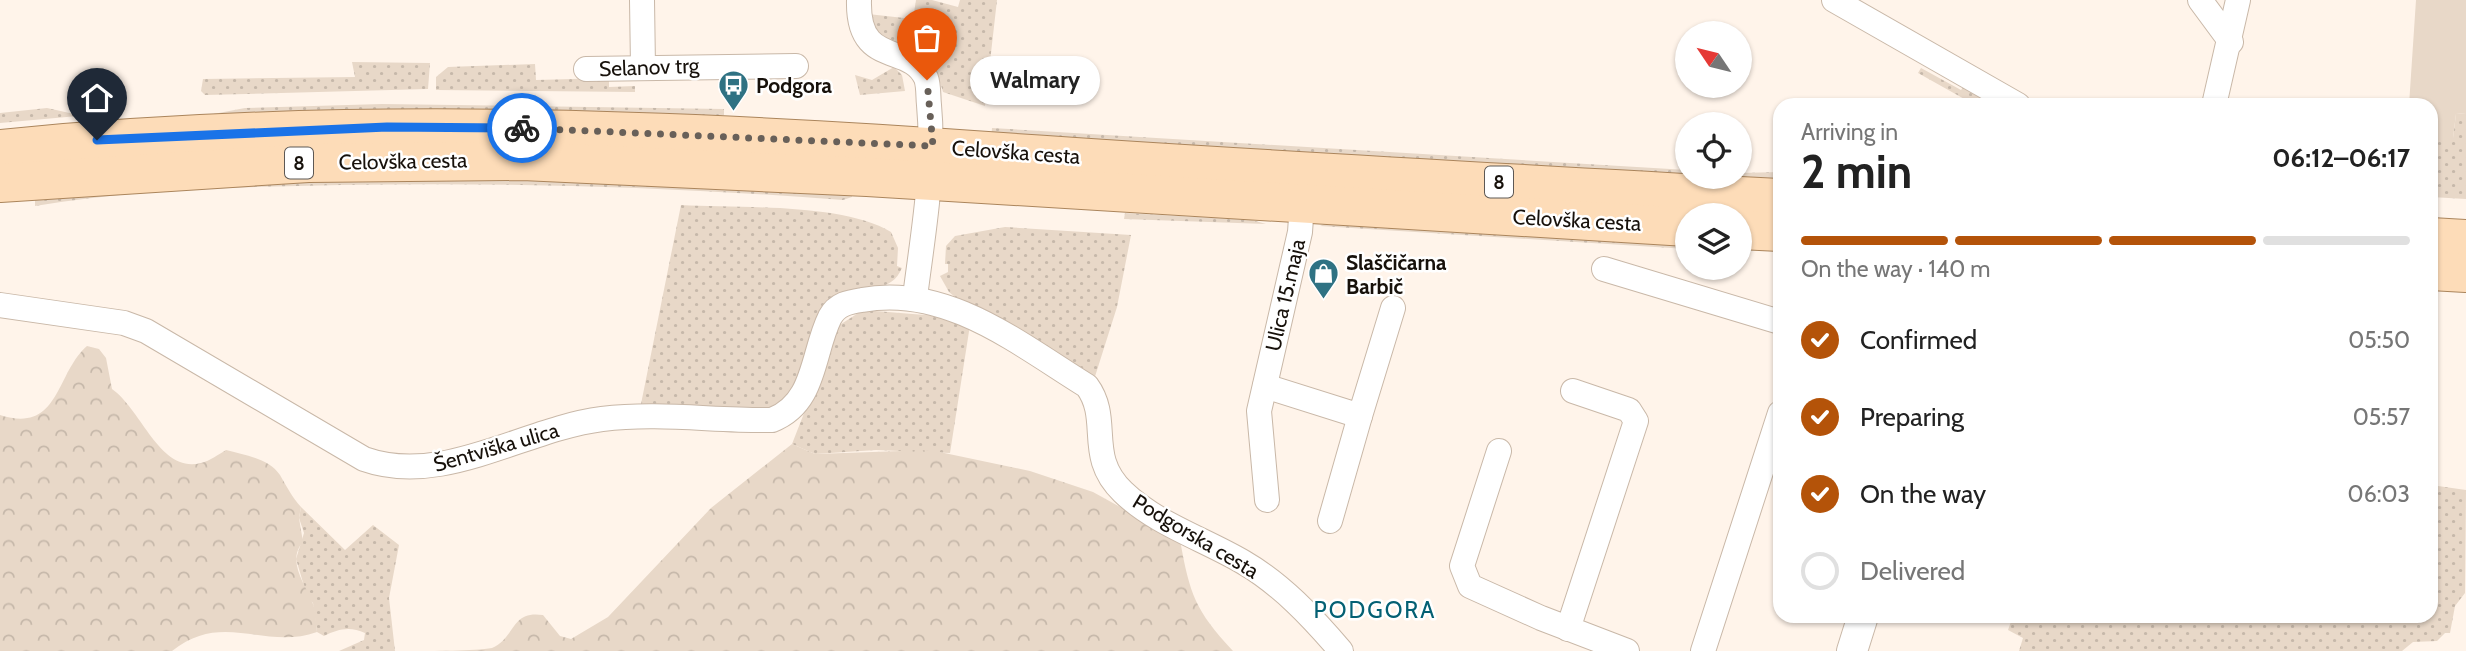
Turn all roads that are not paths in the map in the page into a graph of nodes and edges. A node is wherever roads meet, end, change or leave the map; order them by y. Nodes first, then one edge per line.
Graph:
1 (642, 0) edge
2 (859, 0) edge
3 (1834, 0) edge
4 (2200, 0) edge
5 (2238, 0) edge
6 (2231, 42) junction
7 (643, 66) junction
8 (796, 66) dead end
9 (586, 69) dead end
10 (2006, 98) edge
11 (2216, 98) edge
12 (0, 149) edge
13 (931, 164) junction
14 (0, 183) edge
15 (1773, 198) edge
16 (1302, 204) junction
17 (1675, 226) edge
18 (1752, 231) edge
19 (1773, 232) edge
20 (2438, 237) edge
21 (2466, 239) edge
22 (1604, 269) dead end
23 (2438, 271) edge
24 (2466, 273) edge
25 (915, 298) junction
26 (0, 305) edge
27 (1393, 308) dead end
28 (1773, 320) edge
29 (1265, 386) junction
30 (1573, 391) dead end
31 (1360, 416) junction
32 (1773, 435) edge
33 (1499, 451) dead end
34 (1267, 500) dead end
35 (1330, 521) dead end
36 (1861, 623) edge
37 (1568, 629) junction
38 (1340, 651) edge
39 (1627, 651) edge
40 (1703, 651) edge
41 (1852, 651) edge

1 - 7 street
2 - 13 street
3 - 10 street
4 - 6 street
5 - 6 street
6 - 11 street
7 - 8 street, Selanov trg
7 - 9 street, Selanov trg
12 - 13 main road, Celovška cesta / 8
13 - 14 main road, Celovška cesta / 8
13 - 15 main road, Celovška cesta / 8
13 - 16 main road, Celovška cesta / 8
13 - 25 street
16 - 17 main road, Celovška cesta / 8
16 - 29 street, Ulica 15.maja
18 - 19 main road
20 - 21 main road
22 - 28 street
23 - 24 main road
25 - 26 street, Šentviška ulica
25 - 38 street, Podgorska cesta
27 - 31 street
29 - 31 street
29 - 34 street, Ulica 15.maja
30 - 37 street
31 - 35 street
32 - 40 street
33 - 37 street
36 - 41 street
37 - 39 street

